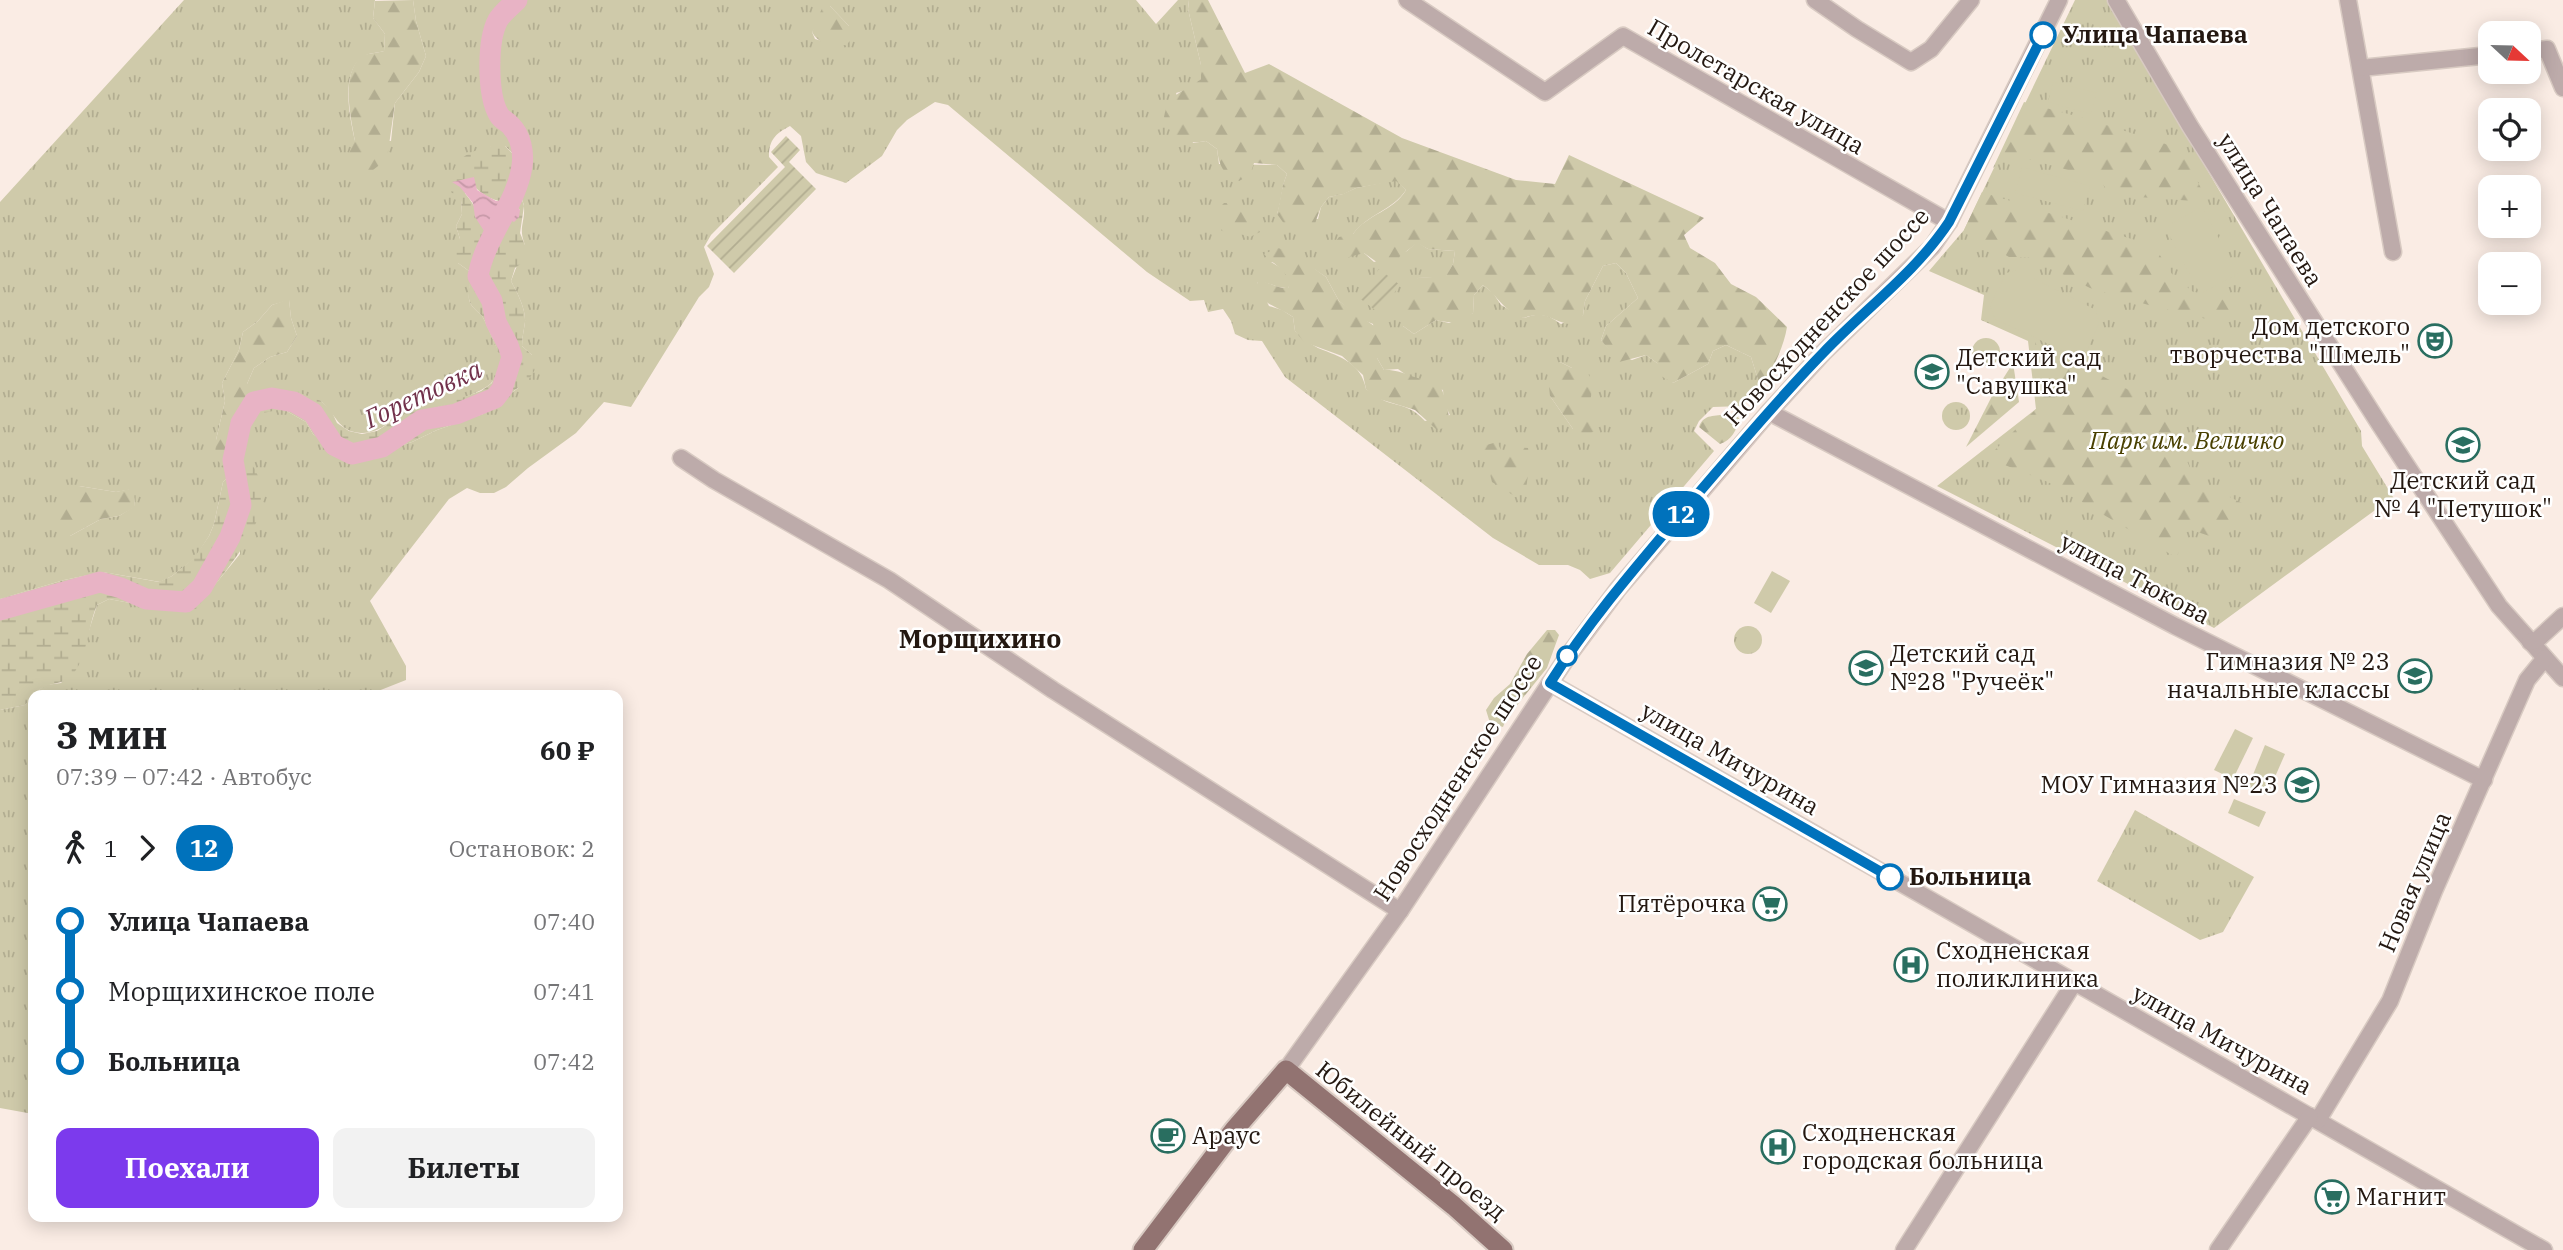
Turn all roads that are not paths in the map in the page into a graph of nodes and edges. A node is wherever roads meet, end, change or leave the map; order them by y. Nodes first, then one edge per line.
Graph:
1 (1407, 0) edge
2 (1815, 0) edge
3 (1971, 0) edge
4 (2059, 0) edge
5 (2116, 0) edge
6 (2348, 0) edge
7 (2541, 50) edge
8 (2478, 56) edge
9 (2361, 68) junction
10 (2563, 88) edge
11 (1949, 222) junction
12 (2393, 252) dead end
13 (1769, 412) junction
14 (681, 458) dead end
15 (2563, 616) edge
16 (2530, 642) junction
17 (2545, 658) junction
18 (2563, 678) edge
19 (1550, 683) junction
20 (2484, 780) junction
21 (1401, 911) junction
22 (2074, 983) junction
23 (1286, 1070) junction
24 (2314, 1118) junction
25 (1143, 1250) edge
26 (1503, 1250) edge
27 (1905, 1250) edge
28 (2218, 1250) edge
29 (2544, 1250) edge

1 - 11 street, Пролетарская улица
2 - 3 street
4 - 11 street, Новосходненское шоссе
5 - 16 street, улица Чапаева
6 - 9 street
7 - 10 street
8 - 9 street
9 - 12 street
11 - 13 street, Новосходненское шоссе
13 - 19 street, Новосходненское шоссе
13 - 20 street, улица Тюкова
14 - 21 street
15 - 16 street
16 - 17 street, улица Чапаева
17 - 18 street, улица Чапаева
17 - 20 street, Новая улица
19 - 21 street, Новосходненское шоссе
19 - 22 street, улица Мичурина
20 - 24 street, Новая улица
21 - 23 street, Новосходненское шоссе
22 - 24 street, улица Мичурина
22 - 27 street
23 - 25 main road, Новосходненское шоссе
23 - 26 main road, Юбилейный проезд
24 - 28 street, Новая улица
24 - 29 street, улица Мичурина

